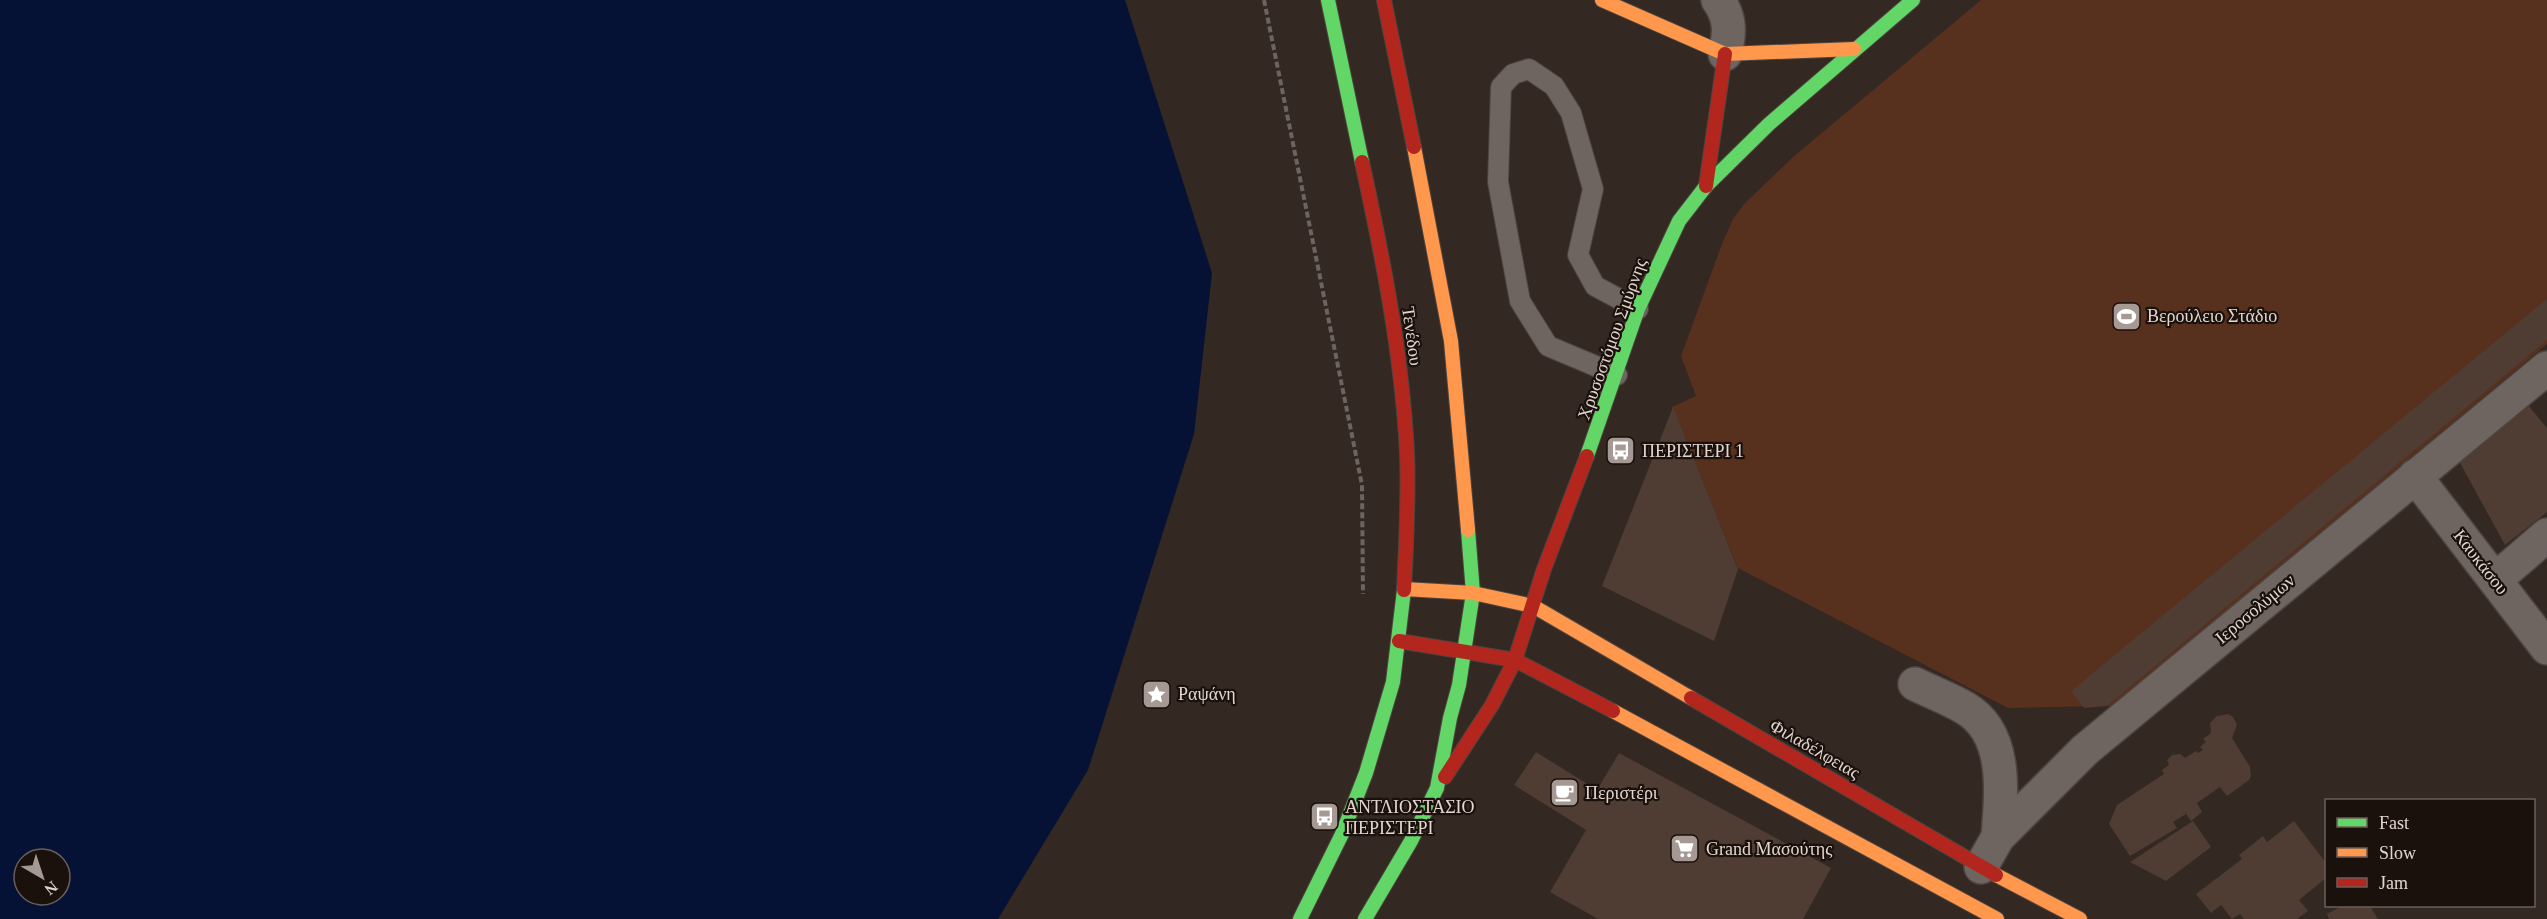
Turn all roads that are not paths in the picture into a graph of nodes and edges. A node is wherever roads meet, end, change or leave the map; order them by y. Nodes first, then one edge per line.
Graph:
1 (1328, 0) edge
2 (1384, 0) edge
3 (1602, 0) edge
4 (1718, 0) edge
5 (1913, 0) edge
6 (1854, 50) junction
7 (1725, 54) junction
8 (1706, 186) junction
9 (1638, 309) junction
10 (2547, 368) edge
11 (1617, 375) junction
12 (2415, 476) junction
13 (2547, 535) edge
14 (2495, 580) junction
15 (1404, 589) junction
16 (1473, 592) junction
17 (1533, 606) junction
18 (1399, 640) junction
19 (2547, 648) edge
20 (1465, 650) junction
21 (1515, 660) junction
22 (1915, 684) dead end
23 (1437, 788) junction
24 (1998, 837) junction
25 (1976, 875) junction
26 (1958, 905) junction
27 (1300, 919) edge
28 (1365, 919) edge
29 (1997, 919) edge
30 (2080, 919) edge

1 - 15 street, Τενέδου
2 - 16 street, Τενέδου
3 - 7 street
4 - 7 street
5 - 6 street, Χρυσοστόμου Σμύρνης
6 - 7 street
6 - 8 street, Χρυσοστόμου Σμύρνης
7 - 8 street
8 - 9 street, Χρυσοστόμου Σμύρνης
9 - 11 street, Χρυσοστόμου Σμύρνης
9 - 11 lane
10 - 12 street, Ιεροσολύμων
11 - 17 street, Χρυσοστόμου Σμύρνης
12 - 14 street, Καυκάσου
12 - 24 street, Ιεροσολύμων
13 - 14 street
14 - 19 street, Καυκάσου
15 - 16 street, Φιλαδέλφειας
15 - 18 street, Τενέδου
16 - 17 street, Φιλαδέλφειας
16 - 20 street, Τενέδου
17 - 21 street, Χρυσοστόμου Σμύρνης
17 - 25 street, Φιλαδέλφειας
18 - 20 street
18 - 27 street, Τενέδου
20 - 21 street
20 - 23 street
21 - 23 street, Χρυσοστόμου Σμύρνης
21 - 26 street
22 - 24 street
23 - 28 street
24 - 25 street, Ιεροσολύμων
25 - 26 street
25 - 30 street, Φιλαδέλφειας
26 - 29 street

